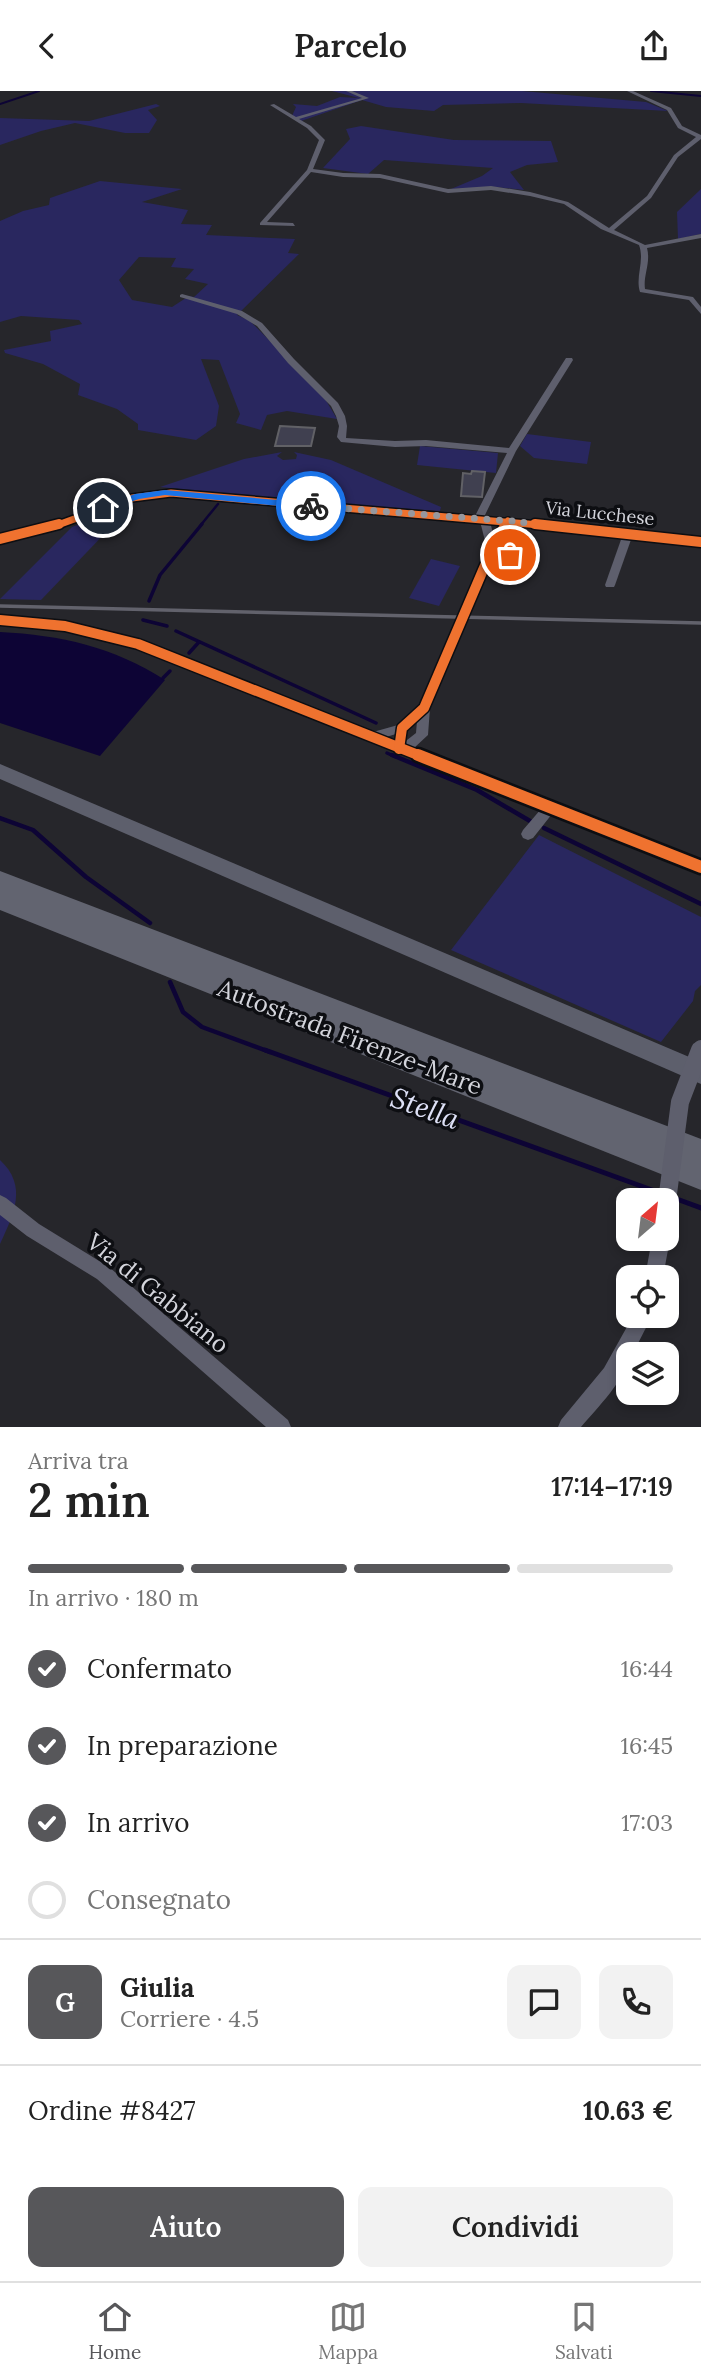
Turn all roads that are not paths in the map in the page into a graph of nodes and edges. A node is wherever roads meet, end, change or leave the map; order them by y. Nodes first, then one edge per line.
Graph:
1 (348, 91) edge
2 (629, 91) edge
3 (272, 105) dead end
4 (295, 119) junction
5 (700, 137) edge
6 (310, 170) junction
7 (293, 225) dead end
8 (609, 231) junction
9 (701, 236) edge
10 (643, 247) junction
11 (182, 296) dead end
12 (701, 312) edge
13 (569, 360) dead end
14 (512, 451) junction
15 (482, 518) junction
16 (508, 521) junction
17 (524, 522) junction
18 (628, 534) junction
19 (0, 539) edge
20 (701, 542) edge
21 (492, 549) junction
22 (510, 555) dead end
23 (610, 585) dead end
24 (464, 614) tunnel mouth
25 (0, 620) edge
26 (456, 633) tunnel mouth
27 (425, 708) junction
28 (402, 728) junction
29 (371, 737) junction
30 (421, 738) junction
31 (401, 749) junction
32 (444, 767) junction
33 (0, 771) edge
34 (550, 808) junction
35 (528, 834) dead end
36 (701, 867) edge
37 (0, 881) edge
38 (0, 899) edge
39 (701, 1047) edge
40 (701, 1073) edge
41 (701, 1153) edge
42 (701, 1175) edge
43 (669, 1188) edge
44 (0, 1204) edge
45 (636, 1328) edge
46 (281, 1427) edge
47 (568, 1427) edge

1 - 4 street
2 - 5 street
3 - 4 street
4 - 6 street
5 - 8 street
6 - 7 street
6 - 8 street
8 - 10 street
9 - 10 street
10 - 12 street
11 - 14 street
13 - 14 street
14 - 15 street
15 - 16 street, Via Lucchese
15 - 19 street, Via Lucchese
15 - 21 street
16 - 17 street, Via Lucchese
16 - 21 street
17 - 18 street, Via Lucchese
17 - 22 street
18 - 20 street, Via Lucchese
18 - 23 street
21 - 24 street
25 - 29 street
26 - 27 street
27 - 28 street
27 - 30 street
28 - 29 street
28 - 31 street
29 - 31 street
30 - 31 street
30 - 32 street
31 - 32 street
32 - 34 street
33 - 40 main road
34 - 35 street
34 - 36 street
37 - 41 highway, Autostrada Firenze-Mare
38 - 42 highway, Autostrada Firenze-Mare
39 - 43 street, bridge
44 - 46 street, Via di Gabbiano
45 - 47 street

